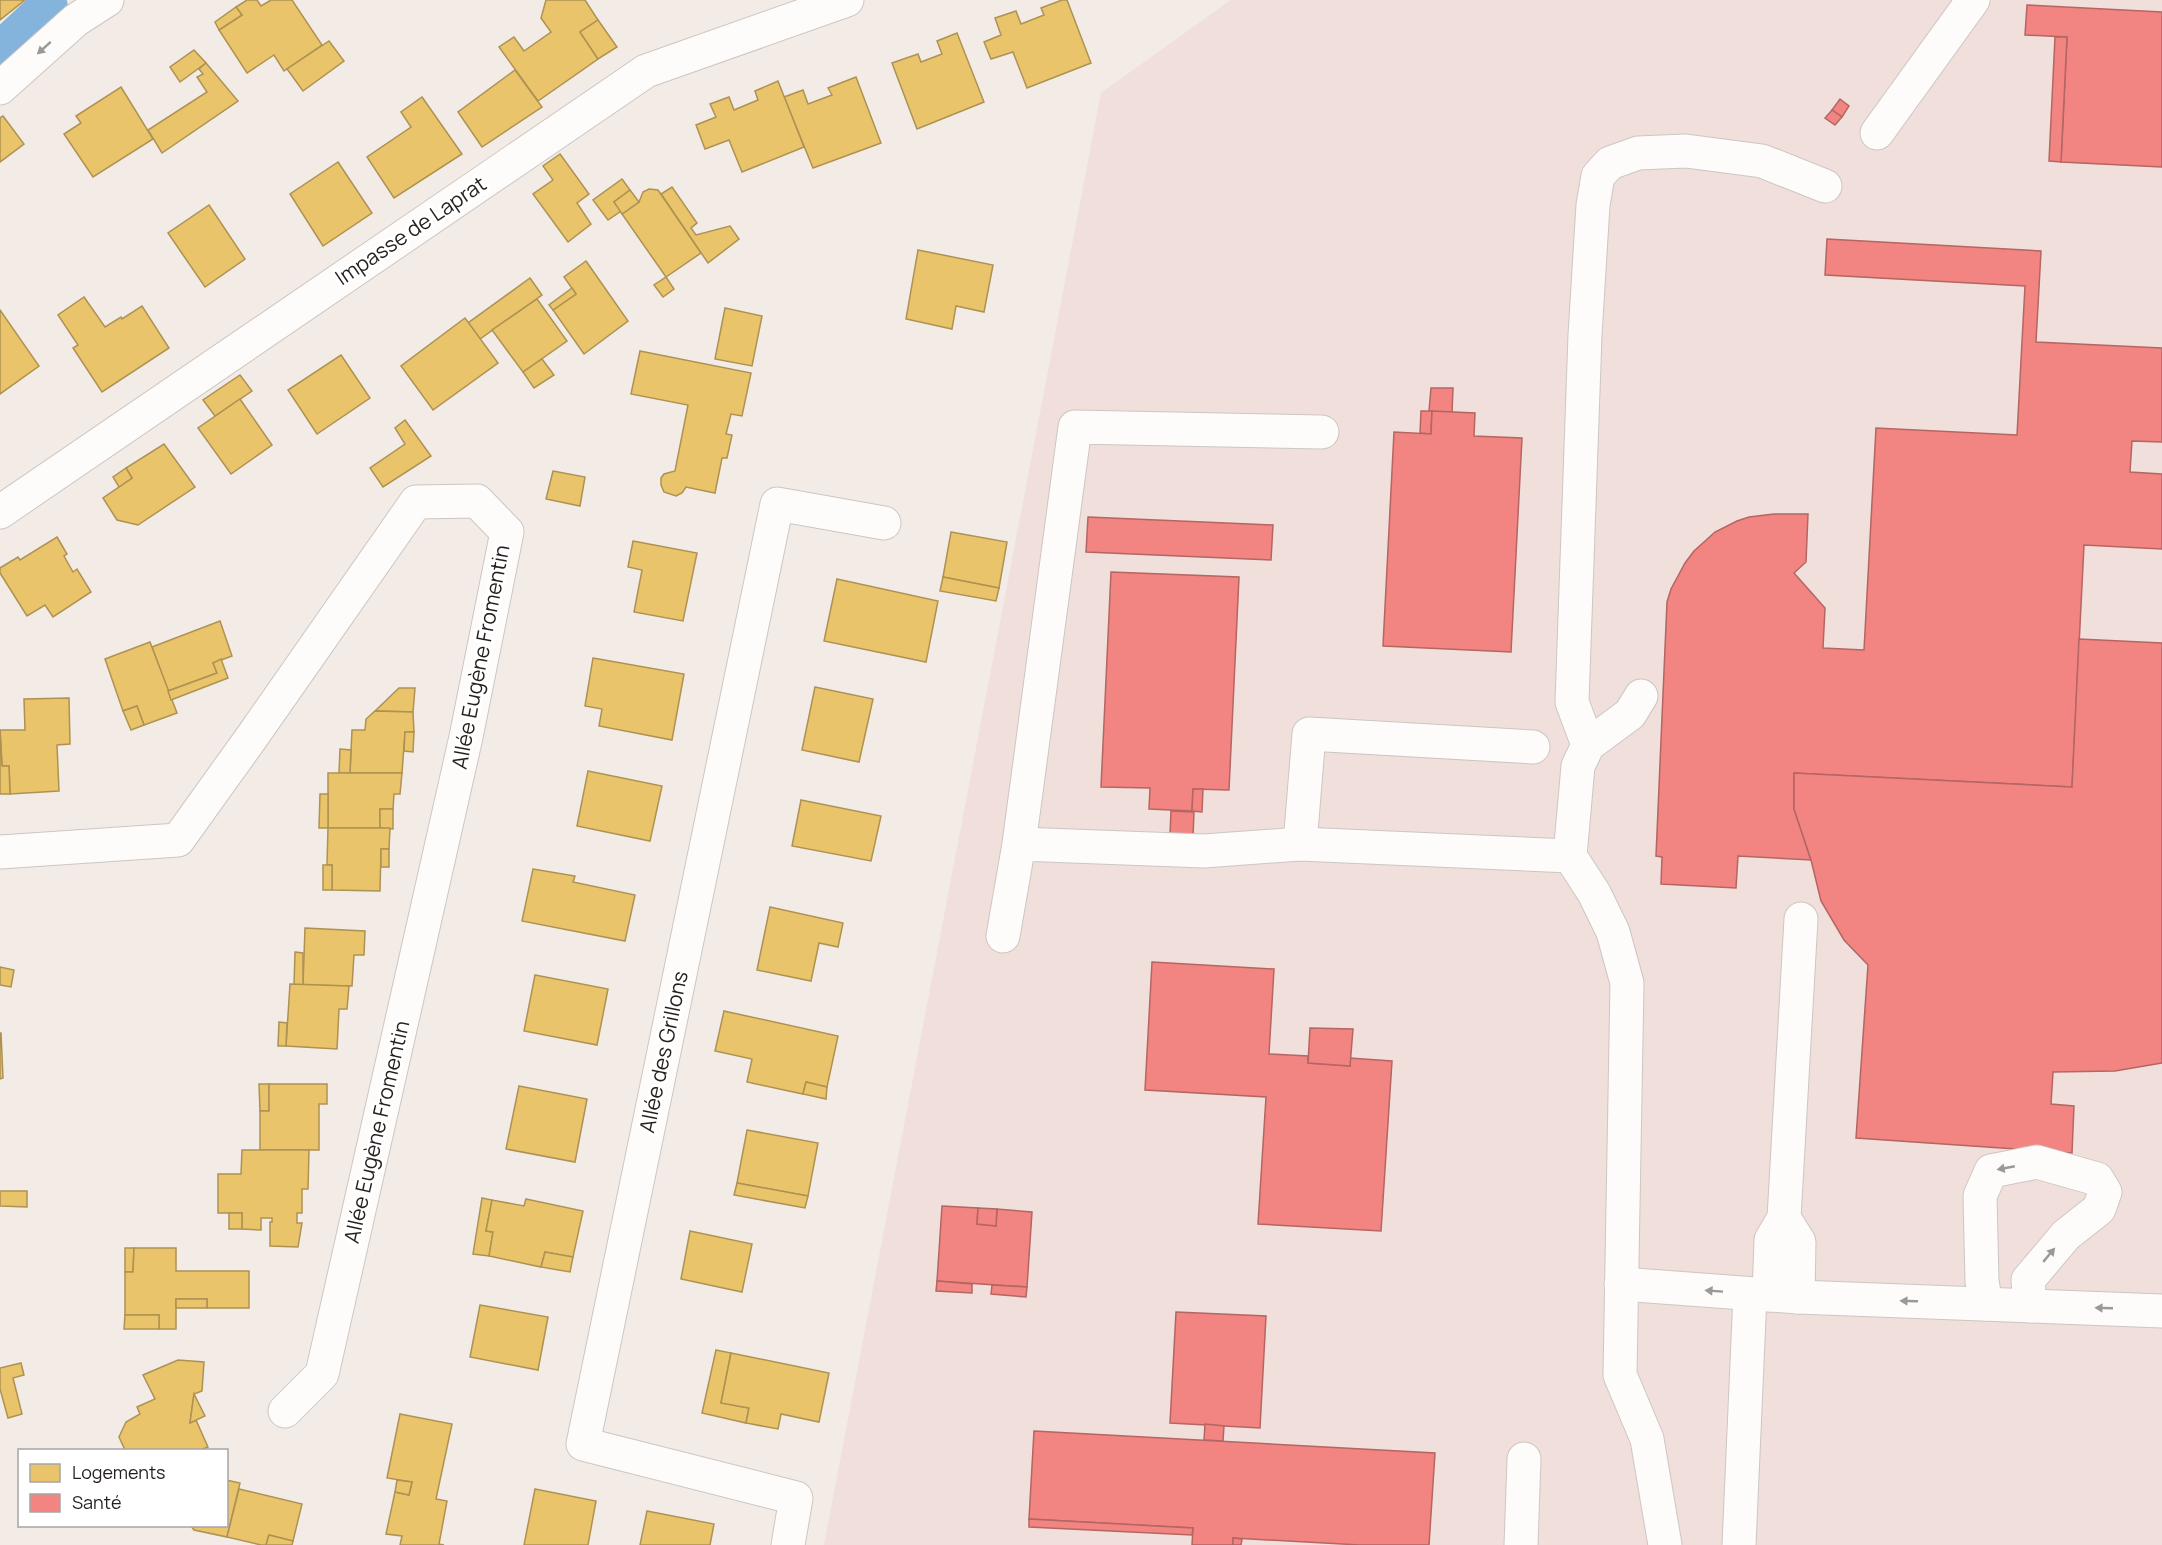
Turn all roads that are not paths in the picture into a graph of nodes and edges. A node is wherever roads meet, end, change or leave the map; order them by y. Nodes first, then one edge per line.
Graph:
1 (107, 0) edge
2 (847, 0) edge
3 (1973, 0) edge
4 (74, 10) edge
5 (0, 88) edge
6 (1877, 133) dead end
7 (1825, 186) dead end
8 (1322, 432) dead end
9 (0, 512) edge
10 (884, 523) dead end
11 (1641, 696) dead end
12 (1588, 745) junction
13 (1533, 747) dead end
14 (1019, 844) junction
15 (1300, 844) junction
16 (0, 852) edge
17 (1570, 856) junction
18 (1801, 919) dead end
19 (1003, 936) dead end
20 (1621, 1284) junction
21 (1772, 1296) junction
22 (1986, 1304) junction
23 (2030, 1306) junction
24 (2162, 1311) edge
25 (285, 1411) dead end
26 (1524, 1459) dead end
27 (788, 1545) edge
28 (1521, 1545) edge
29 (1665, 1545) edge
30 (1739, 1545) edge

1 - 4 street
2 - 9 street, Impasse de Laprat
3 - 6 street
4 -> 5 street
7 - 12 street
8 - 14 street
10 - 27 street, Allée des Grillons
11 - 12 street
12 - 17 street
13 - 15 street
14 - 15 street
14 - 19 street
15 - 17 street
16 - 25 street, Allée Eugène Fromentin
17 - 20 street
18 - 21 street
21 -> 20 street
20 - 29 street
22 -> 21 street
21 - 30 street
22 - 23 street
23 -> 22 street
24 -> 23 street
26 - 28 street

